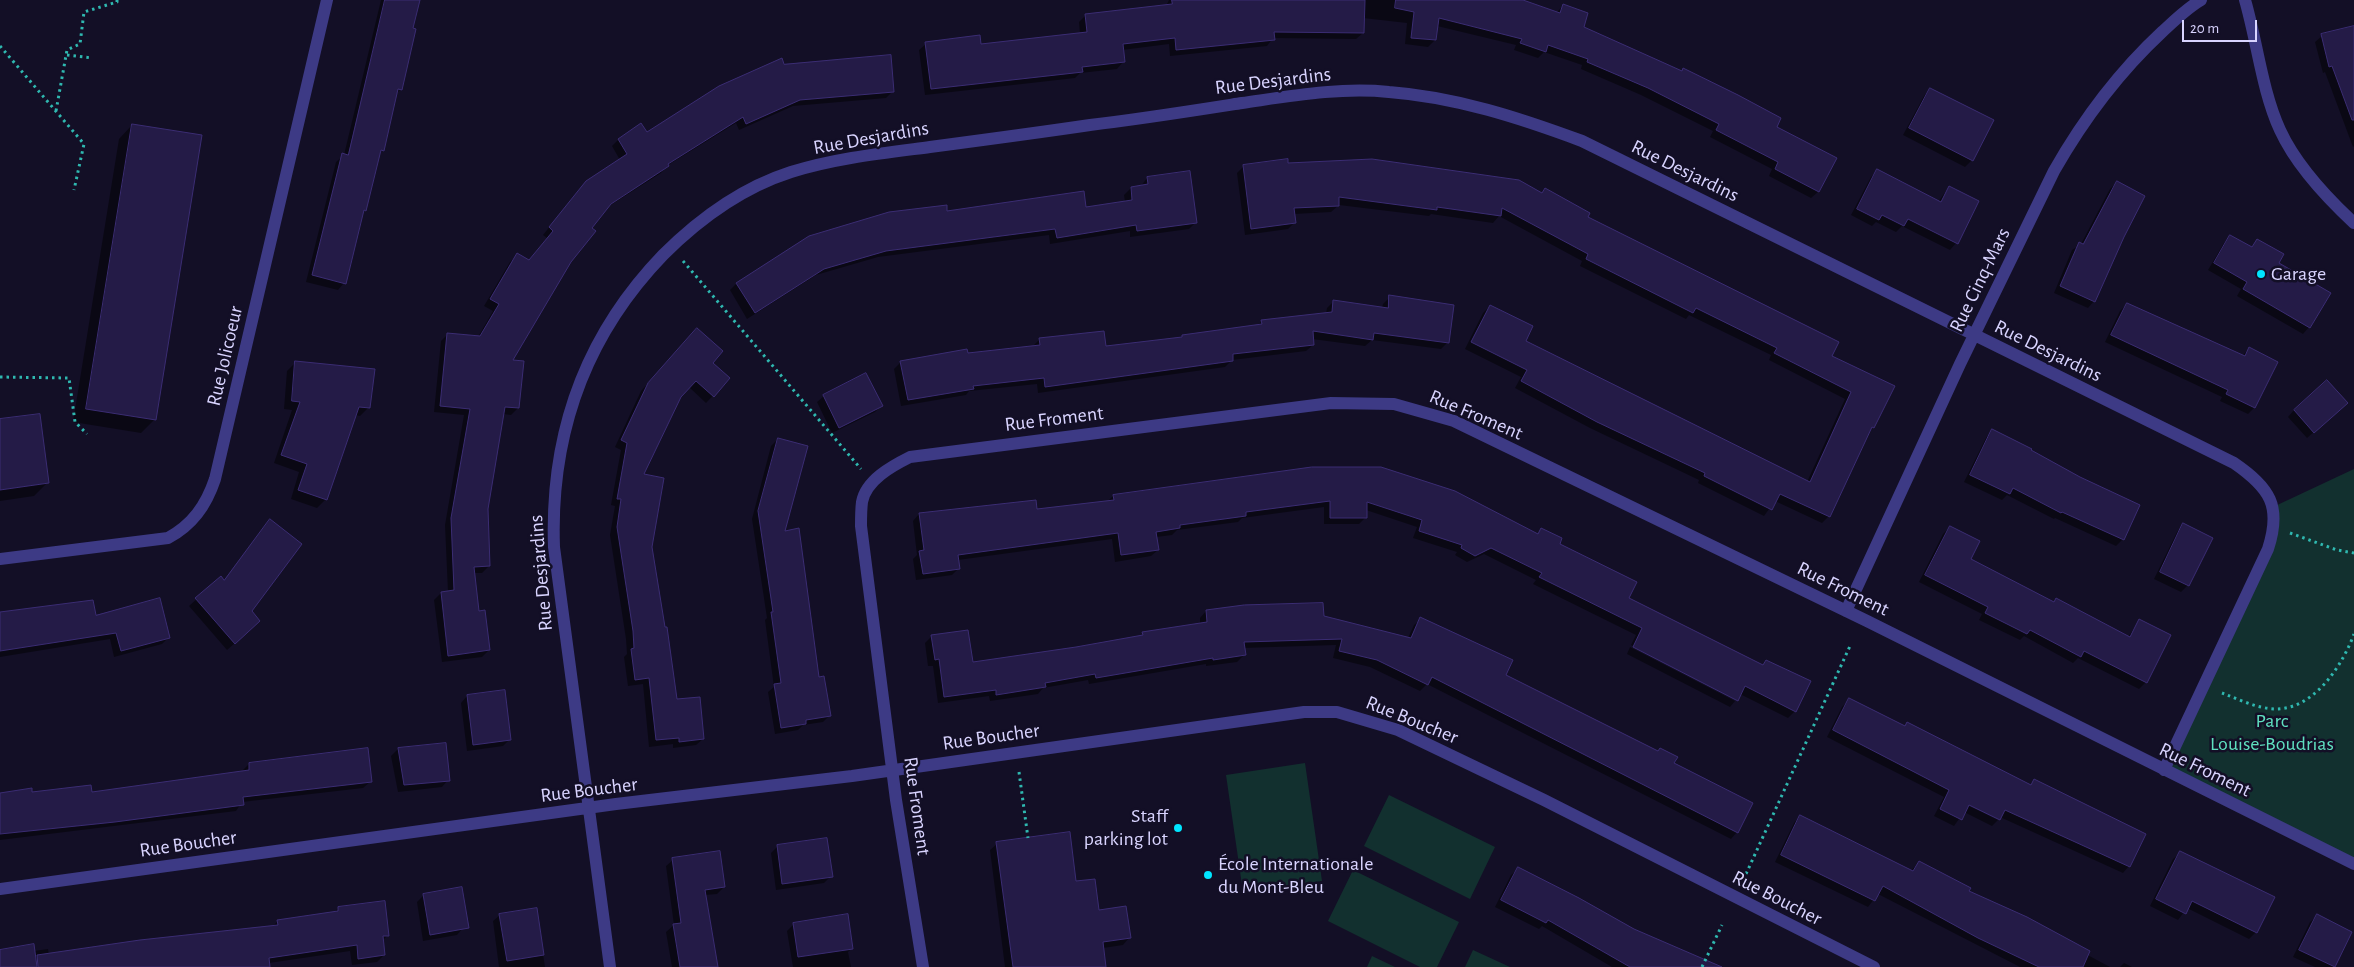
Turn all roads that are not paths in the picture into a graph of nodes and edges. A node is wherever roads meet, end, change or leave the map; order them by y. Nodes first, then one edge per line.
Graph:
1 (327, 0) edge
2 (2201, 0) edge
3 (2245, 0) edge
4 (2354, 223) edge
5 (1974, 335) junction
6 (0, 559) edge
7 (1846, 611) junction
8 (892, 770) junction
9 (2164, 770) junction
10 (589, 808) junction
11 (2354, 864) edge
12 (0, 889) edge
13 (610, 967) edge
14 (923, 967) edge
15 (1874, 967) edge

1 - 6 street, Rue Jolicoeur
2 - 5 street, Rue Cinq-Mars
3 - 4 street
5 - 7 street, Rue Cinq-Mars
5 - 9 street, Rue Desjardins
5 - 10 street, Rue Desjardins
7 - 8 street, Rue Froment
7 - 9 street, Rue Froment
8 - 10 street, Rue Boucher
8 - 14 street, Rue Froment
8 - 15 street, Rue Boucher
9 - 11 street, Rue Froment
10 - 12 street, Rue Boucher
10 - 13 street, Rue Desjardins

